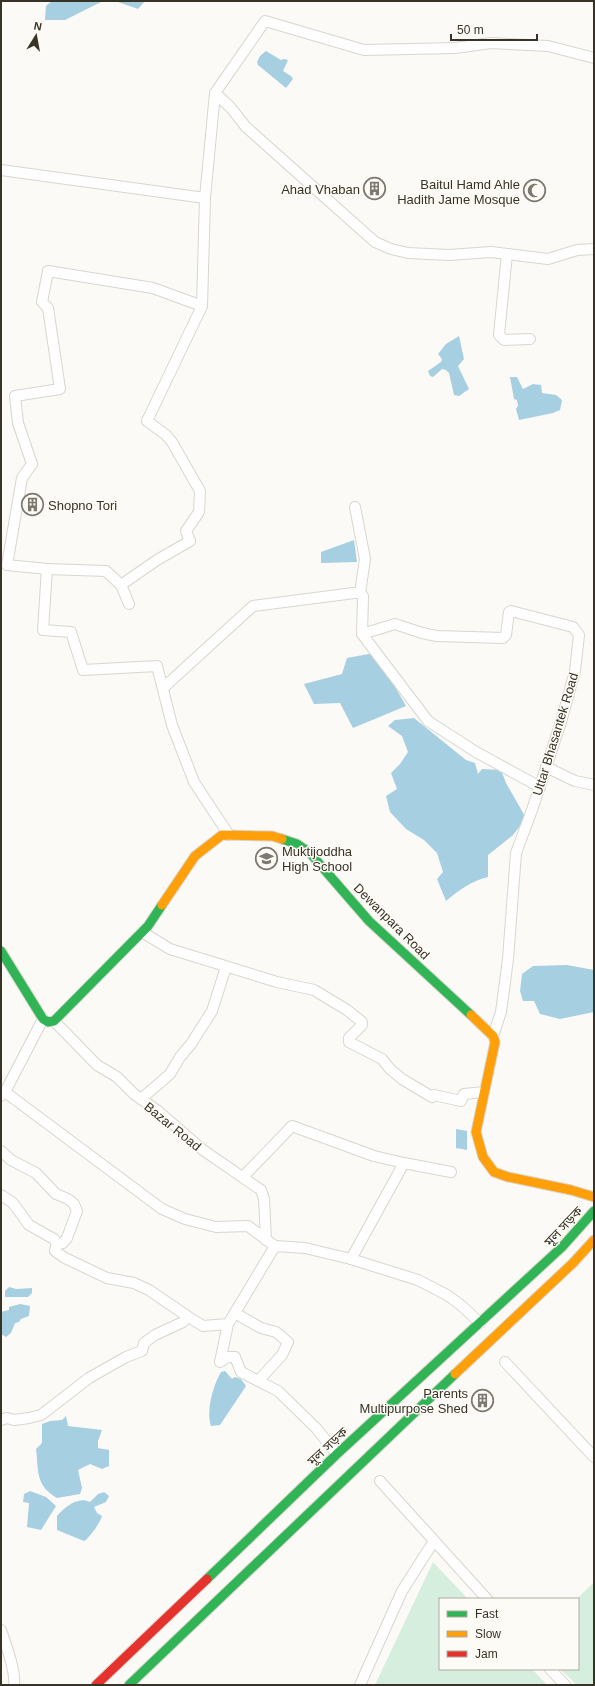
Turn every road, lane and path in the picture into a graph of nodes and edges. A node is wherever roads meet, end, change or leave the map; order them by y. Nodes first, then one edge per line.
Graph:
1 (594, 58) edge
2 (215, 93) junction
3 (1, 170) edge
4 (206, 198) junction
5 (594, 249) edge
6 (507, 254) junction
7 (202, 306) junction
8 (530, 339) dead end
9 (355, 507) dead end
10 (47, 569) junction
11 (121, 585) junction
12 (360, 593) junction
13 (129, 604) dead end
14 (362, 634) junction
15 (163, 688) junction
16 (546, 767) junction
17 (594, 784) edge
18 (540, 787) junction
19 (229, 835) junction
20 (142, 932) junction
21 (1, 951) edge
22 (226, 967) junction
23 (43, 1019) junction
24 (54, 1021) junction
25 (493, 1036) junction
26 (484, 1092) junction
27 (3, 1094) edge
28 (141, 1099) junction
29 (1, 1151) edge
30 (404, 1163) junction
31 (451, 1172) dead end
32 (243, 1177) junction
33 (1, 1195) edge
34 (594, 1197) edge
35 (594, 1211) edge
36 (594, 1240) edge
37 (270, 1243) junction
38 (57, 1244) junction
39 (351, 1259) junction
40 (235, 1313) junction
41 (187, 1316) junction
42 (480, 1323) junction
43 (228, 1324) junction
44 (505, 1362) dead end
45 (259, 1380) junction
46 (1, 1420) edge
47 (381, 1430) junction
48 (337, 1454) junction
49 (594, 1457) edge
50 (380, 1481) dead end
51 (434, 1541) junction
52 (486, 1598) edge
53 (1, 1630) edge
54 (551, 1670) edge
55 (14, 1685) edge
56 (96, 1685) edge
57 (129, 1685) edge
58 (360, 1685) edge
59 (565, 1685) edge

1 - 2 street
2 - 4 street
2 - 6 street
3 - 4 street
4 - 7 street
5 - 6 street
6 - 8 street
7 - 10 street
7 - 11 street
9 - 12 street
10 - 11 street
10 - 15 street
11 - 13 street
12 - 14 street
12 - 15 street
14 - 16 street, Uttar Bhasantek Road
14 - 18 street
15 - 19 street
16 - 17 street
16 - 18 street, Uttar Bhasantek Road
18 - 25 street, Uttar Bhasantek Road
19 - 20 street, Dewanpara Road
19 - 25 street, Dewanpara Road
20 - 22 street
20 - 24 street, Dewanpara Road
21 - 23 street
22 - 26 street
22 - 28 street
23 - 24 street
23 - 27 street
24 - 28 street, Bazar Road
25 - 26 street
26 - 34 street
27 - 37 street
28 - 32 street, Bazar Road
29 - 38 street
30 - 31 street
30 - 32 street
30 - 39 street
32 - 37 street, Bazar Road
33 - 38 street
35 - 42 street, মূল সড়ক
36 - 47 street, মূল সড়ক
37 - 39 street
37 - 40 street
38 - 41 street
39 - 42 street
40 - 43 street
40 - 45 street
41 - 43 street
41 - 46 street
42 - 47 street, মূল সড়ক
43 - 45 street
44 - 49 street
45 - 48 street
47 - 48 street, মূল সড়ক
47 - 57 street, মূল সড়ক
48 - 56 street, মূল সড়ক
50 - 51 street
51 - 52 street
51 - 58 street
53 - 55 street
54 - 59 street

